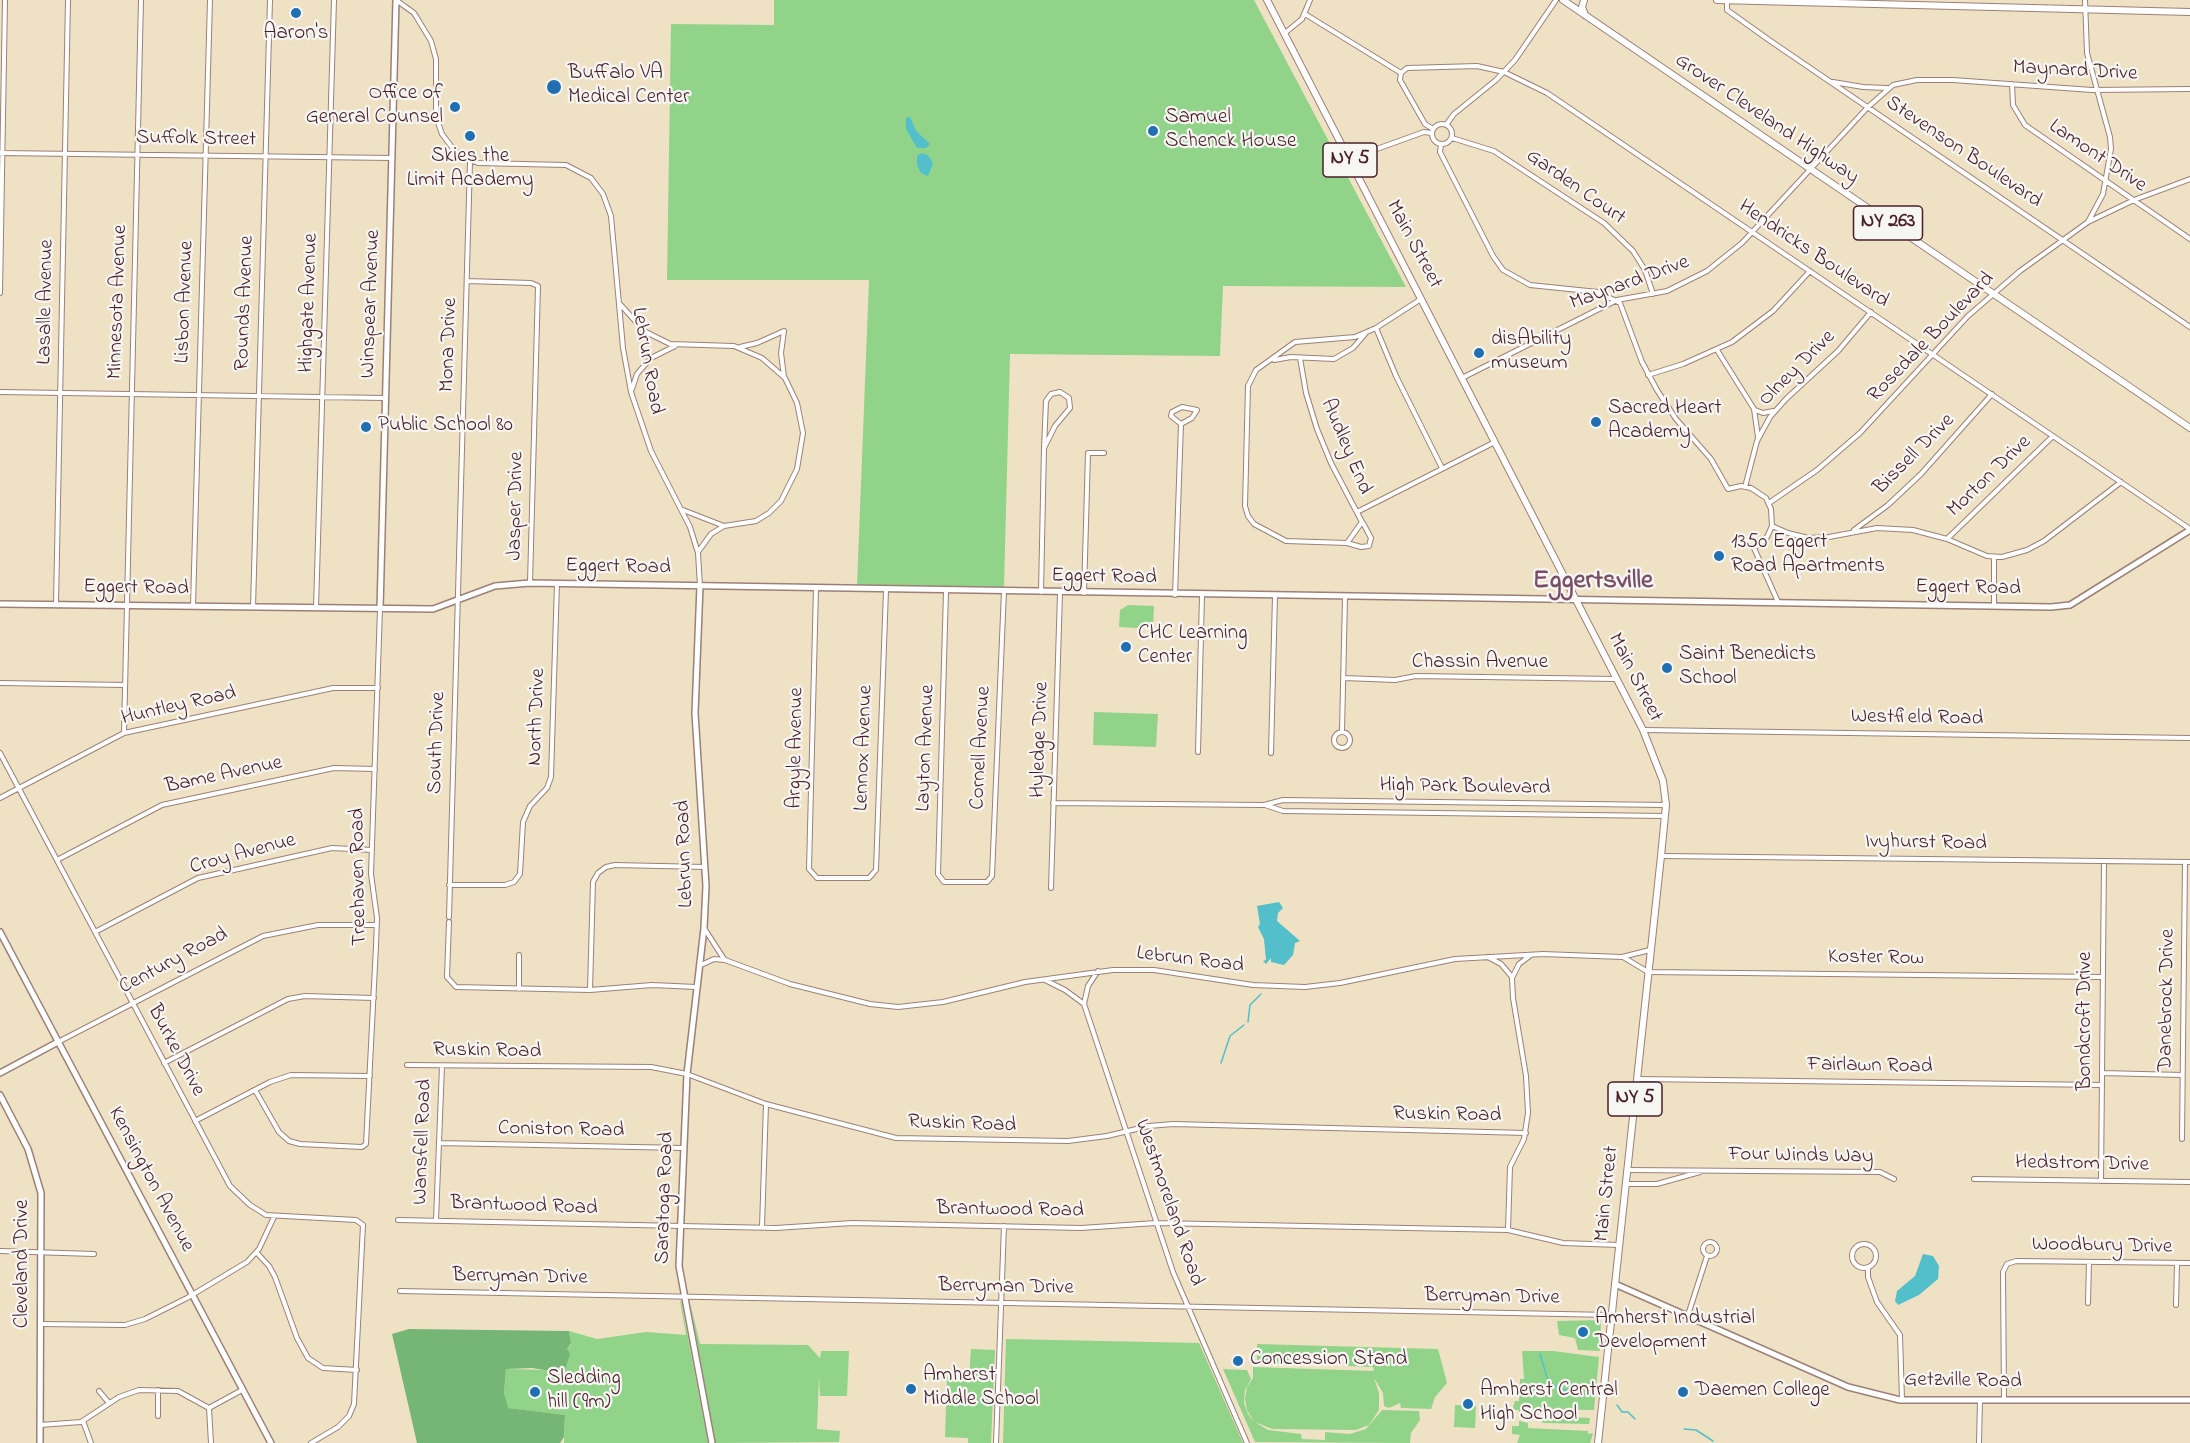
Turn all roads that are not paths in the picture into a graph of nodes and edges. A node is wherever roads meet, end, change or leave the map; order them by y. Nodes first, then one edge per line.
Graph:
1 (5, 0) edge
2 (68, 0) edge
3 (141, 0) edge
4 (210, 0) edge
5 (270, 0) edge
6 (334, 0) edge
7 (396, 0) edge
8 (1267, 0) edge
9 (1310, 0) edge
10 (1556, 0) edge
11 (1563, 0) edge
12 (1584, 0) edge
13 (1717, 0) edge
14 (1727, 0) edge
15 (2085, 0) edge
16 (1871, 2) edge
17 (2085, 9) junction
18 (2190, 12) edge
19 (1305, 14) junction
20 (1587, 18) junction
21 (1285, 33) junction
22 (1504, 72) junction
23 (1401, 73) junction
24 (1830, 81) junction
25 (2012, 84) junction
26 (1887, 88) junction
27 (2095, 89) junction
28 (2190, 89) edge
29 (1868, 107) junction
30 (1446, 125) junction
31 (1432, 131) junction
32 (1452, 138) junction
33 (1441, 145) junction
34 (1, 153) edge
35 (65, 154) junction
36 (138, 155) junction
37 (206, 156) junction
38 (266, 156) junction
39 (329, 157) junction
40 (392, 158) junction
41 (1349, 159) junction
42 (470, 161) junction
43 (1810, 169) junction
44 (2190, 179) edge
45 (2107, 181) junction
46 (2134, 200) junction
47 (2088, 222) junction
48 (1752, 232) junction
49 (2190, 239) edge
50 (2063, 241) junction
51 (1810, 271) junction
52 (466, 281) junction
53 (0, 293) edge
54 (1993, 293) junction
55 (1653, 294) junction
56 (1422, 299) junction
57 (1617, 300) junction
58 (619, 303) junction
59 (1871, 312) junction
60 (2190, 327) edge
61 (1376, 328) junction
62 (1365, 333) junction
63 (675, 346) junction
64 (736, 347) junction
65 (1717, 350) junction
66 (1933, 354) junction
67 (1300, 358) junction
68 (1271, 361) junction
69 (1648, 375) junction
70 (785, 378) junction
71 (1462, 378) junction
72 (0, 392) edge
73 (631, 392) junction
74 (60, 393) junction
75 (131, 394) junction
76 (1992, 394) junction
77 (198, 395) junction
78 (258, 395) junction
79 (322, 397) junction
80 (386, 398) junction
81 (1776, 409) junction
82 (1754, 410) junction
83 (1181, 424) junction
84 (2190, 428) edge
85 (2053, 436) junction
86 (1757, 441) junction
87 (1495, 442) junction
88 (1044, 448) junction
89 (1104, 453) dead end
90 (1442, 468) junction
91 (2121, 482) junction
92 (1745, 487) junction
93 (1769, 503) junction
94 (682, 510) junction
95 (1357, 512) junction
96 (1875, 516) junction
97 (1362, 522) junction
98 (724, 526) junction
99 (1772, 526) junction
100 (1877, 528) junction
101 (2190, 530) edge
102 (1853, 531) junction
103 (1947, 539) junction
104 (1347, 543) junction
105 (698, 553) junction
106 (1994, 557) junction
107 (530, 583) junction
108 (557, 583) junction
109 (700, 586) junction
110 (816, 588) junction
111 (886, 590) junction
112 (946, 591) junction
113 (1004, 591) junction
114 (1041, 593) junction
115 (1060, 593) junction
116 (1084, 594) junction
117 (1175, 595) junction
118 (1202, 596) junction
119 (1275, 596) junction
120 (1346, 597) junction
121 (1576, 600) junction
122 (457, 602) junction
123 (1778, 602) junction
124 (0, 604) edge
125 (56, 604) junction
126 (126, 605) junction
127 (193, 606) junction
128 (1994, 606) junction
129 (253, 607) junction
130 (316, 608) junction
131 (380, 609) junction
132 (1344, 678) junction
133 (1617, 679) junction
134 (0, 683) edge
135 (125, 685) junction
136 (378, 688) junction
137 (1643, 730) junction
138 (1342, 732) junction
139 (124, 734) junction
140 (2190, 738) edge
141 (1198, 752) dead end
142 (0, 753) edge
143 (1271, 753) dead end
144 (375, 769) junction
145 (18, 788) junction
146 (0, 798) edge
147 (1053, 802) junction
148 (1455, 803) junction
149 (1264, 805) junction
150 (1603, 805) junction
151 (1666, 806) junction
152 (1454, 813) junction
153 (1602, 815) junction
154 (1665, 816) junction
155 (372, 850) junction
156 (1661, 856) junction
157 (57, 860) junction
158 (2104, 861) junction
159 (2188, 862) edge
160 (706, 867) junction
161 (844, 878) joint
162 (965, 882) joint
163 (449, 885) junction
164 (1051, 888) dead end
165 (376, 925) junction
166 (704, 928) junction
167 (0, 932) edge
168 (95, 932) junction
169 (1650, 950) junction
170 (1531, 954) junction
171 (519, 955) dead end
172 (1485, 956) junction
173 (1622, 957) junction
174 (725, 960) junction
175 (699, 966) junction
176 (1098, 971) junction
177 (1648, 972) junction
178 (2103, 977) junction
179 (1512, 978) junction
180 (1044, 980) junction
181 (696, 987) junction
182 (519, 989) junction
183 (590, 990) junction
184 (374, 999) junction
185 (133, 1003) junction
186 (1084, 1004) junction
187 (58, 1042) junction
188 (164, 1063) junction
189 (407, 1065) dead end
190 (442, 1066) junction
191 (0, 1073) edge
192 (2102, 1073) junction
193 (687, 1074) junction
194 (2182, 1075) junction
195 (370, 1076) junction
196 (1637, 1079) junction
197 (2102, 1085) junction
198 (255, 1090) junction
199 (0, 1095) edge
200 (766, 1104) junction
201 (195, 1121) junction
202 (1126, 1132) junction
203 (1526, 1133) junction
204 (2182, 1139) dead end
205 (439, 1143) junction
206 (683, 1148) junction
207 (1627, 1170) junction
208 (1707, 1170) junction
209 (1894, 1179) dead end
210 (1974, 1179) dead end
211 (2101, 1181) junction
212 (2190, 1182) edge
213 (1626, 1184) junction
214 (274, 1217) junction
215 (398, 1220) dead end
216 (436, 1220) junction
217 (1156, 1222) junction
218 (679, 1226) junction
219 (1004, 1226) junction
220 (762, 1227) junction
221 (1508, 1230) junction
222 (1619, 1245) junction
223 (0, 1251) edge
224 (257, 1252) junction
225 (41, 1253) junction
226 (94, 1254) dead end
227 (1707, 1256) dead end
228 (2089, 1262) junction
229 (2177, 1263) junction
230 (2190, 1263) edge
231 (1868, 1268) junction
232 (1615, 1284) junction
233 (400, 1291) dead end
234 (192, 1294) junction
235 (685, 1297) junction
236 (1001, 1303) junction
237 (2088, 1303) dead end
238 (2176, 1305) dead end
239 (1189, 1307) junction
240 (1612, 1315) junction
241 (1688, 1315) junction
242 (40, 1324) junction
243 (357, 1370) junction
244 (99, 1390) dead end
245 (158, 1390) junction
246 (242, 1390) junction
247 (1902, 1400) junction
248 (1980, 1400) junction
249 (2004, 1400) junction
250 (2190, 1400) edge
251 (109, 1403) junction
252 (209, 1408) junction
253 (158, 1416) dead end
254 (83, 1421) junction
255 (40, 1425) junction
256 (40, 1443) edge
257 (91, 1443) edge
258 (211, 1443) edge
259 (271, 1443) edge
260 (311, 1443) edge
261 (712, 1443) edge
262 (996, 1443) edge
263 (1247, 1443) edge
264 (1598, 1443) edge
265 (1979, 1443) edge

1 - 34 street
2 - 35 street, Lasalle Avenue
3 - 36 street, Minnesota Avenue
4 - 37 street, Lisbon Avenue
5 - 38 street, Rounds Avenue
6 - 39 street, Highgate Avenue
7 - 40 street, Winspear Avenue
7 - 42 street
8 - 21 main road, Main Street / NY 5
9 - 19 street
10 - 22 street
11 - 20 main road, Grover Cleveland Highway / NY 263
12 - 20 main road
13 - 14 main road
14 - 16 main road
14 - 24 street, Stevenson Boulevard
15 - 17 street
16 - 17 main road
17 - 18 main road
17 - 27 street
19 - 21 street
19 - 23 street
20 - 43 main road, Grover Cleveland Highway / NY 263
21 - 41 main road, Main Street / NY 5
22 - 23 street, Hendricks Boulevard
22 - 30 street
22 - 48 street, Hendricks Boulevard
23 - 31 street
24 - 26 street, Maynard Drive
24 - 29 street, Stevenson Boulevard
25 - 26 street, Maynard Drive
25 - 27 street, Maynard Drive
25 - 45 street, Lamont Drive
26 - 29 street, Maynard Drive
27 - 28 street, Maynard Drive
27 - 45 street
29 - 43 street, Maynard Drive
29 - 50 street, Stevenson Boulevard
30 - 31 street
30 - 32 street
31 - 33 street
31 - 41 street
32 - 33 street
32 - 55 street, Garden Court
33 - 57 street
34 - 35 street, Suffolk Street
34 - 53 street
35 - 36 street, Suffolk Street
35 - 74 street, Lasalle Avenue
36 - 37 street, Suffolk Street
36 - 75 street, Minnesota Avenue
37 - 38 street, Suffolk Street
37 - 77 street, Lisbon Avenue
38 - 39 street, Suffolk Street
38 - 78 street, Rounds Avenue
39 - 40 street, Suffolk Street
39 - 79 street, Highgate Avenue
40 - 80 street, Winspear Avenue
41 - 56 main road, Main Street / NY 5
42 - 52 street, Mona Drive
42 - 58 street, Lebrun Road
43 - 48 street, Maynard Drive
43 - 54 main road, Grover Cleveland Highway / NY 263
44 - 46 street, Rosedale Boulevard
45 - 46 street, Lamont Drive
45 - 47 street
46 - 47 street, Rosedale Boulevard
46 - 49 street, Lamont Drive
47 - 50 street, Rosedale Boulevard
48 - 51 street, Hendricks Boulevard
48 - 55 street, Maynard Drive
50 - 54 street, Rosedale Boulevard
50 - 60 street, Stevenson Boulevard
51 - 59 street, Hendricks Boulevard
51 - 65 street
52 - 107 street, Jasper Drive
52 - 122 street, Mona Drive
54 - 66 street, Rosedale Boulevard
54 - 84 main road, Grover Cleveland Highway / NY 263
55 - 57 street, Maynard Drive
56 - 61 street
56 - 71 main road, Main Street / NY 5
57 - 69 street
57 - 71 street, Maynard Drive
58 - 63 street
58 - 73 street, Lebrun Road
59 - 66 street, Hendricks Boulevard
59 - 81 street, Olney Drive
61 - 62 street
61 - 90 street
62 - 67 street
62 - 68 street
63 - 64 street
63 - 73 street
64 - 70 street
64 - 70 street
65 - 69 street
65 - 82 street
66 - 76 street, Hendricks Boulevard
66 - 93 street, Rosedale Boulevard
67 - 68 street
67 - 95 street, Audley End
68 - 104 street
69 - 92 street
70 - 98 street
71 - 87 main road, Main Street / NY 5
72 - 74 street
73 - 94 street, Lebrun Road
74 - 75 street
74 - 125 street, Lasalle Avenue
75 - 77 street
75 - 126 street, Minnesota Avenue
76 - 85 street, Hendricks Boulevard
76 - 96 street, Bissell Drive
77 - 78 street
77 - 127 street, Lisbon Avenue
78 - 79 street
78 - 129 street, Rounds Avenue
79 - 80 street
79 - 130 street, Highgate Avenue
80 - 131 street, Winspear Avenue
81 - 82 street
81 - 86 street, Olney Drive
82 - 86 street
83 - 83 street
83 - 117 street
85 - 91 street, Hendricks Boulevard
85 - 103 street, Morton Drive
86 - 92 street, Olney Drive
87 - 90 street
87 - 121 main road, Main Street / NY 5
88 - 88 street
88 - 114 street
89 - 116 street
90 - 95 street
91 - 101 street, Hendricks Boulevard
91 - 106 street
92 - 93 street
93 - 99 street
94 - 98 street
94 - 105 street, Lebrun Road
95 - 97 street, Audley End
96 - 100 street
96 - 102 street, Bissell Drive
97 - 104 street
97 - 104 street, Audley End
98 - 105 street
99 - 102 street
99 - 123 street
100 - 102 street
100 - 103 street
101 - 128 street, Eggert Road
103 - 106 street
105 - 109 street, Lebrun Road
106 - 128 street
107 - 108 street, Eggert Road
107 - 122 street, Eggert Road
108 - 109 street, Eggert Road
108 - 163 street, North Drive
109 - 110 street, Eggert Road
109 - 160 street, Lebrun Road
110 - 111 street, Eggert Road
110 - 161 street, Argyle Avenue
111 - 112 street, Eggert Road
111 - 161 street, Lennox Avenue
112 - 113 street, Eggert Road
112 - 162 street, Layton Avenue
113 - 114 street, Eggert Road
113 - 162 street, Cornell Avenue
114 - 115 street, Eggert Road
115 - 116 street, Eggert Road
115 - 147 street, Hyledge Drive
116 - 117 street, Eggert Road
117 - 118 street, Eggert Road
118 - 119 street, Eggert Road
118 - 141 street
119 - 120 street, Eggert Road
119 - 143 street
120 - 121 street, Eggert Road
120 - 132 street
121 - 123 street, Eggert Road
121 - 133 main road, Main Street / NY 5
122 - 131 street, Eggert Road
122 - 163 street, South Drive
123 - 128 street, Eggert Road
124 - 125 street, Eggert Road
125 - 126 street, Eggert Road
126 - 127 street, Eggert Road
126 - 135 street, Minnesota Avenue
127 - 129 street, Eggert Road
129 - 130 street, Eggert Road
130 - 131 street, Eggert Road
131 - 136 street, Treehaven Road
132 - 133 street, Chassin Avenue
132 - 138 street
133 - 137 main road, Main Street / NY 5
134 - 135 street
135 - 139 street, Minnesota Avenue
136 - 139 street, Huntley Road
136 - 144 street, Treehaven Road
137 - 140 street, Westfield Road
137 - 151 main road, Main Street / NY 5
138 - 138 street
139 - 145 street, Huntley Road
142 - 145 street, Burke Drive
144 - 155 street, Treehaven Road
144 - 157 street, Bame Avenue
145 - 146 street, Huntley Road
145 - 157 street, Burke Drive
147 - 149 street, High Park Boulevard
147 - 164 street, Hyledge Drive
148 - 149 street, High Park Boulevard
148 - 150 street, High Park Boulevard
148 - 152 street
149 - 152 street, High Park Boulevard
150 - 151 street, High Park Boulevard
150 - 153 street
151 - 154 main road, Main Street / NY 5
152 - 153 street, High Park Boulevard
153 - 154 street, High Park Boulevard
154 - 156 main road, Main Street / NY 5
155 - 165 street, Treehaven Road
155 - 168 street, Croy Avenue
156 - 158 street, Ivyhurst Road
156 - 169 main road, Main Street / NY 5
157 - 168 street, Burke Drive
158 - 159 street, Ivyhurst Road
158 - 178 street, Bondcroft Drive
159 - 194 street, Danebrock Drive
160 - 166 street, Lebrun Road
160 - 183 street
163 - 182 street, South Drive
165 - 184 street, Treehaven Road
165 - 185 street, Century Road
166 - 174 street, Lebrun Road
166 - 175 street, Lebrun Road
167 - 187 street, Kensington Avenue
168 - 185 street, Burke Drive
169 - 173 street, Lebrun Road
169 - 177 main road, Main Street / NY 5
170 - 172 street, Lebrun Road
170 - 173 street, Lebrun Road
170 - 179 street
171 - 182 street
172 - 176 street, Lebrun Road
172 - 179 street
173 - 177 street, Lebrun Road
174 - 175 street
174 - 180 street, Lebrun Road
175 - 181 street, Lebrun Road
176 - 180 street, Lebrun Road
176 - 186 street
177 - 178 street, Koster Row
177 - 196 main road, Main Street / NY 5
178 - 192 street, Bondcroft Drive
179 - 203 street
180 - 186 street
181 - 183 street
181 - 193 street, Saratoga Road
182 - 183 street
184 - 188 street
184 - 195 street, Treehaven Road
185 - 187 street, Century Road
185 - 188 street, Burke Drive
186 - 202 street, Westmoreland Road
187 - 191 street, Century Road
187 - 234 street, Kensington Avenue
188 - 201 street, Burke Drive
189 - 190 street, Ruskin Road
190 - 193 street, Ruskin Road
190 - 205 street, Wansfell Road
192 - 194 street
192 - 197 street, Bondcroft Drive
193 - 200 street, Ruskin Road
193 - 206 street, Saratoga Road
194 - 204 street, Danebrock Drive
195 - 198 street
195 - 198 street, Treehaven Road
196 - 197 street, Fairlawn Road
196 - 207 main road, Main Street / NY 5
197 - 211 street, Bondcroft Drive
198 - 201 street
199 - 225 street, Cleveland Drive
200 - 202 street, Ruskin Road
200 - 220 street
201 - 214 street, Burke Drive
202 - 203 street, Ruskin Road
202 - 217 street, Westmoreland Road
203 - 221 street
205 - 206 street, Coniston Road
205 - 216 street, Wansfell Road
206 - 218 street, Saratoga Road
207 - 208 street, Four Winds Way
207 - 213 main road, Main Street / NY 5
208 - 209 street, Four Winds Way
208 - 213 street, Four Winds Way
210 - 211 street, Hedstrom Drive
211 - 212 street, Hedstrom Drive
213 - 222 main road, Main Street / NY 5
214 - 224 street
214 - 243 street, Burke Drive
215 - 216 street, Brantwood Road
216 - 218 street, Brantwood Road
217 - 219 street, Brantwood Road
217 - 221 street, Brantwood Road
217 - 239 street, Westmoreland Road
218 - 220 street, Brantwood Road
218 - 235 street, Saratoga Road
219 - 220 street, Brantwood Road
219 - 236 street
221 - 222 street, Brantwood Road
222 - 232 main road, Main Street / NY 5
223 - 225 street
224 - 234 street
224 - 243 street
225 - 226 street
225 - 242 street, Cleveland Drive
227 - 241 street
228 - 229 street, Woodbury Drive
228 - 237 street
228 - 249 street, Woodbury Drive
229 - 230 street, Woodbury Drive
229 - 238 street
231 - 231 street
231 - 247 street
232 - 240 main road, Main Street / NY 5
232 - 241 street, Getzville Road
233 - 235 street, Berryman Drive
234 - 242 street
234 - 246 street, Kensington Avenue
235 - 236 street, Berryman Drive
235 - 261 street, Saratoga Road
236 - 239 street, Berryman Drive
236 - 262 street
239 - 240 street, Berryman Drive
239 - 263 street, Westmoreland Road
240 - 264 main road, Main Street / NY 5
241 - 247 street, Getzville Road
242 - 255 street, Cleveland Drive
243 - 260 street
244 - 251 street
245 - 251 street
245 - 252 street
245 - 253 street
246 - 252 street
246 - 259 street, Kensington Avenue
247 - 248 street, Getzville Road
248 - 249 street, Getzville Road
248 - 265 street
249 - 250 street, Getzville Road
251 - 254 street
252 - 258 street
254 - 255 street
254 - 257 street
255 - 256 street, Cleveland Drive

